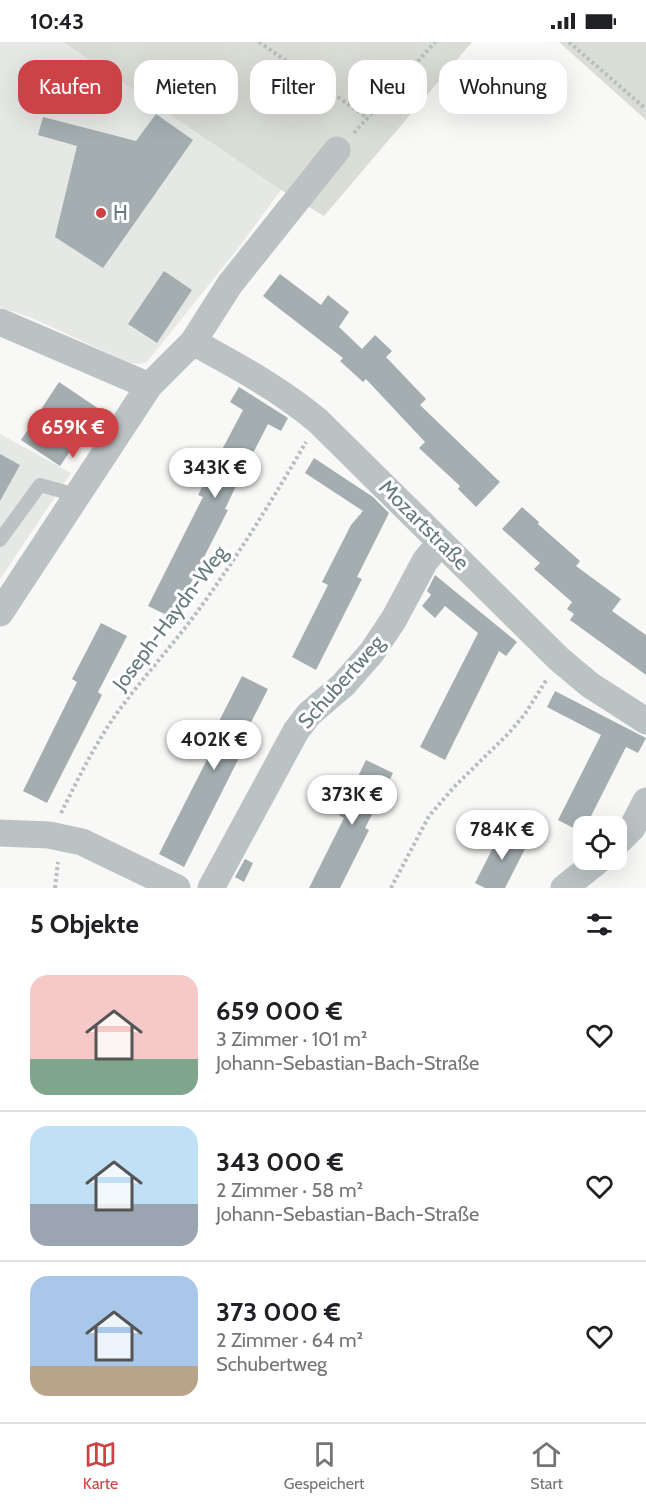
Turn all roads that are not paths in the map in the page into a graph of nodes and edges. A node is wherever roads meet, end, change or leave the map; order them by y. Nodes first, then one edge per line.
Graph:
1 (337, 150) road end
2 (0, 322) edge
3 (193, 342) junction
4 (149, 386) junction
5 (76, 495) junction
6 (0, 540) edge
7 (441, 542) junction
8 (0, 613) edge
9 (646, 721) edge
10 (646, 801) edge
11 (0, 833) edge
12 (627, 833) edge
13 (586, 870) edge
14 (177, 888) edge
15 (211, 888) edge
16 (564, 888) edge

1 - 3 street
2 - 4 street
3 - 4 street
3 - 7 street, Mozartstraße
4 - 5 street
5 - 6 lane
5 - 8 street
7 - 9 street, Mozartstraße
7 - 15 street, Schubertweg
10 - 12 street
11 - 14 street
13 - 16 street

